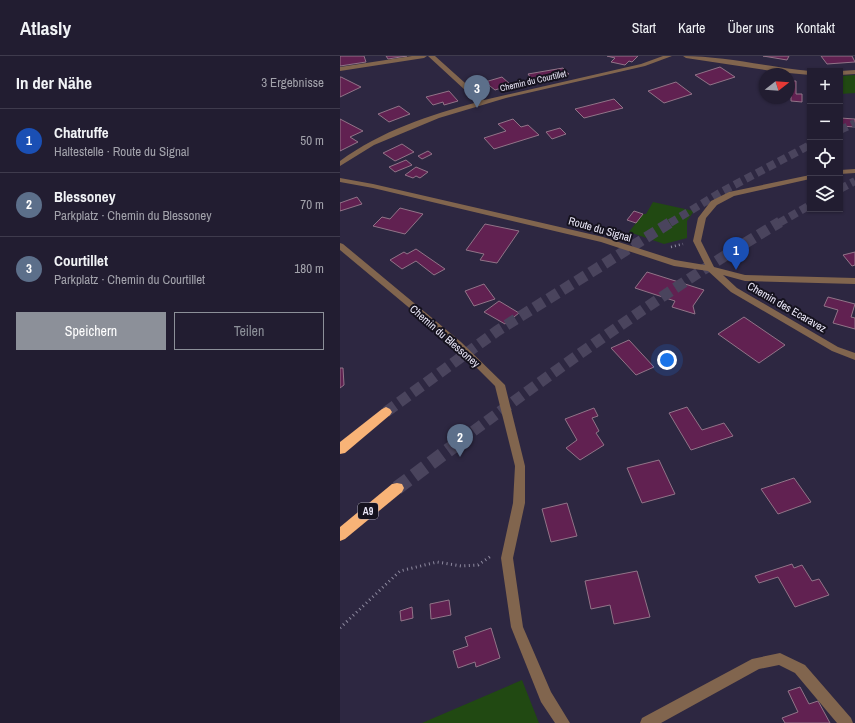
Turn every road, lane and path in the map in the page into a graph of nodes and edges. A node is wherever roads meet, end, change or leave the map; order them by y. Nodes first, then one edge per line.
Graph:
1 (424, 56) edge
2 (431, 56) edge
3 (669, 56) edge
4 (686, 56) edge
5 (340, 69) edge
6 (855, 72) edge
7 (807, 73) edge
8 (843, 73) edge
9 (482, 102) junction
10 (340, 164) edge
11 (855, 171) edge
12 (843, 172) edge
13 (807, 178) edge
14 (340, 180) edge
15 (340, 246) edge
16 (712, 269) junction
17 (855, 281) edge
18 (855, 357) edge
19 (386, 412) tunnel mouth
20 (340, 448) edge
21 (397, 488) tunnel mouth
22 (340, 535) edge
23 (494, 553) dead end
24 (340, 628) edge
25 (563, 723) edge
26 (647, 723) edge
27 (846, 723) edge

1 - 5 street
2 - 9 street
3 - 9 street, Chemin du Courtillet
4 - 7 street
6 - 8 street
9 - 10 street, Chemin du Courtillet
11 - 12 street
13 - 16 street
14 - 16 street, Route du Signal
15 - 25 street, Chemin du Blessoney
16 - 17 street, Route du Signal
16 - 18 street, Chemin des Ecaravez
19 - 20 highway
21 - 22 highway, A9
23 - 24 path
26 - 27 street

